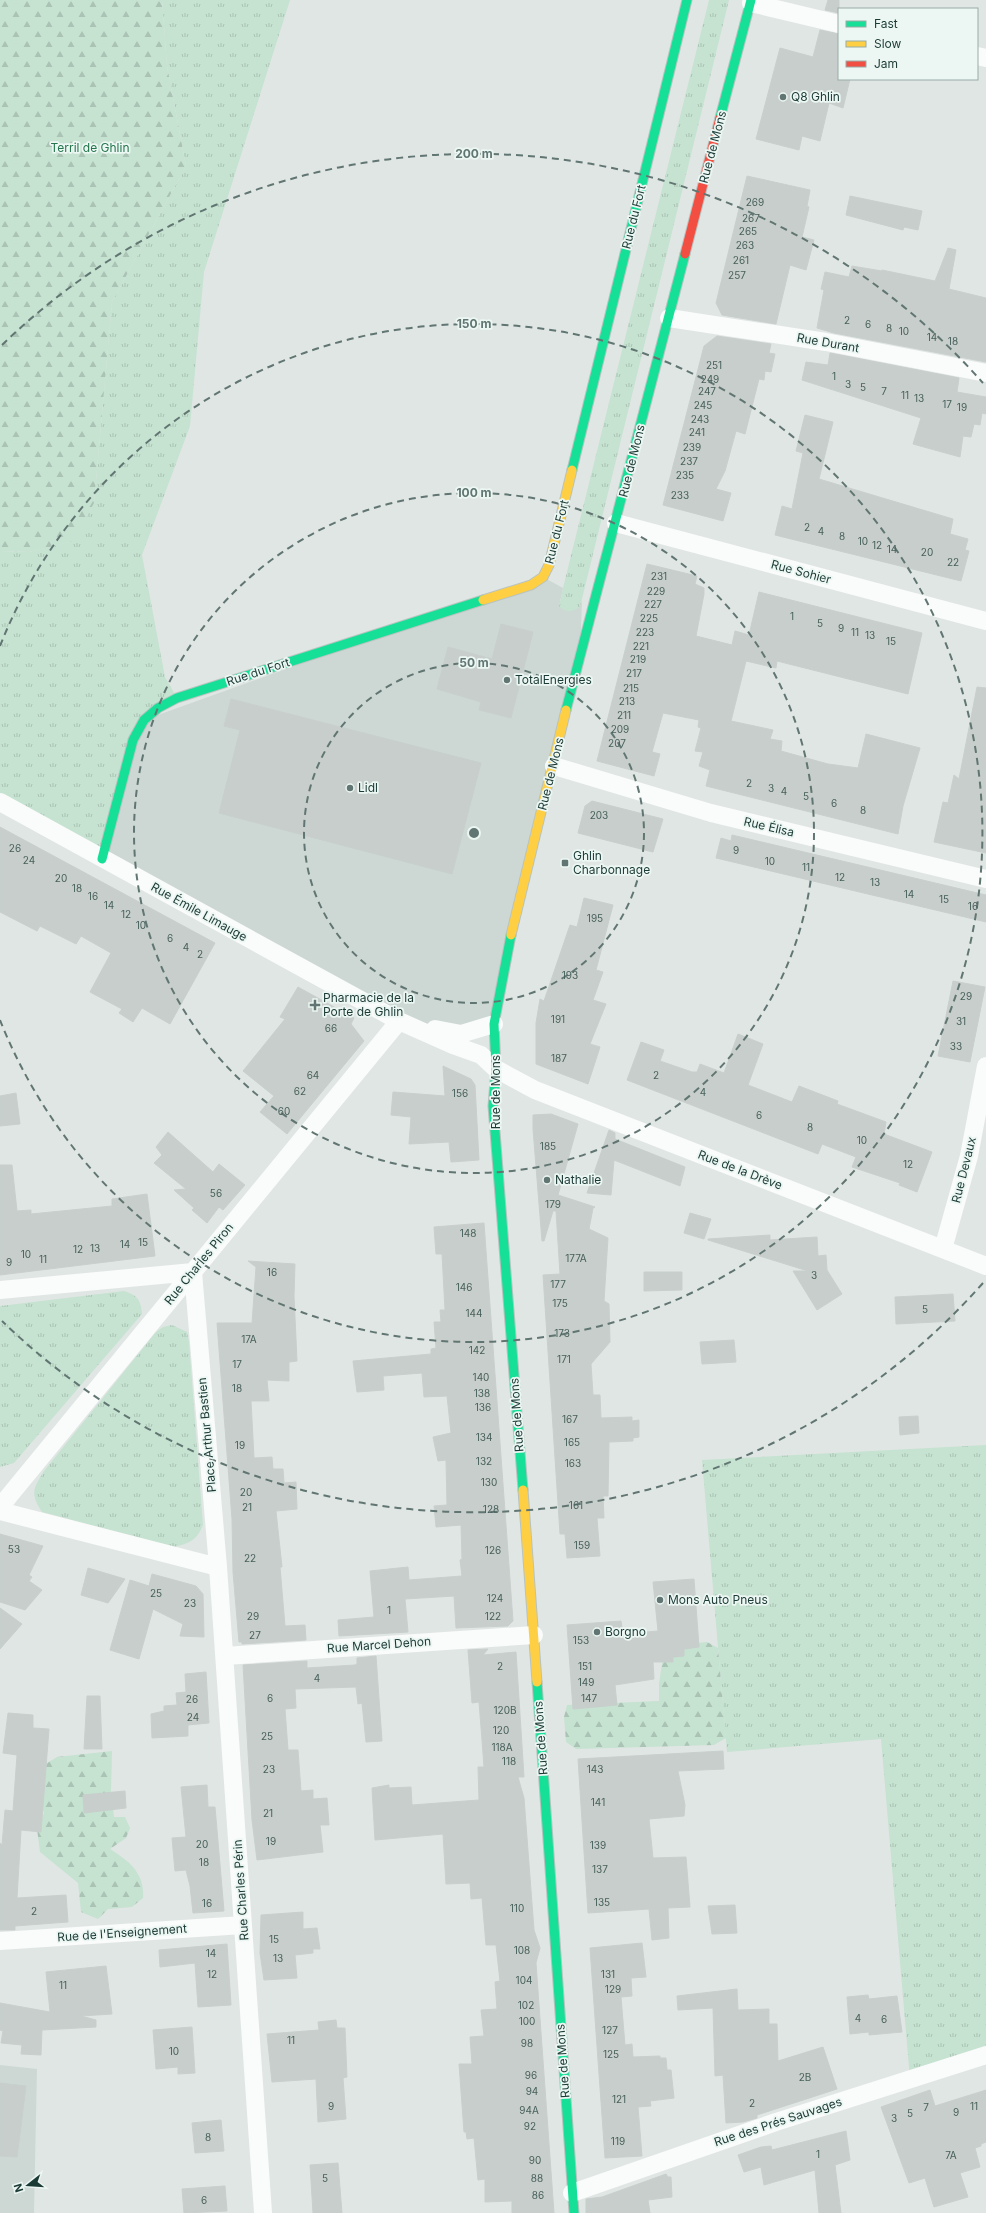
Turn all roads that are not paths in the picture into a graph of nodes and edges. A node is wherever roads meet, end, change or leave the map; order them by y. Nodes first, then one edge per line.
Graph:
1 (687, 0) edge
2 (751, 1) edge
3 (838, 24) edge
4 (668, 318) junction
5 (986, 373) edge
6 (616, 523) junction
7 (986, 621) edge
8 (554, 766) junction
9 (0, 802) edge
10 (102, 859) junction
11 (986, 879) edge
12 (399, 1021) junction
13 (494, 1024) junction
14 (986, 1066) edge
15 (496, 1069) junction
16 (943, 1250) junction
17 (986, 1266) edge
18 (193, 1272) junction
19 (0, 1290) edge
20 (0, 1507) edge
21 (0, 1512) edge
22 (218, 1567) junction
23 (534, 1635) junction
24 (224, 1656) junction
25 (243, 1925) junction
26 (0, 1941) edge
27 (986, 2055) edge
28 (572, 2193) junction
29 (263, 2213) edge
30 (574, 2213) edge

1 - 10 main road, Rue du Fort
2 - 3 street
2 - 4 main road, Rue de Mons
4 - 5 street, Rue Durant
4 - 6 main road, Rue de Mons
6 - 7 street, Rue Sohier
6 - 8 main road, Rue de Mons
8 - 11 street, Rue Élisa
8 - 13 main road, Rue de Mons
9 - 10 street, Rue Émile Limauge
10 - 12 street, Rue Émile Limauge
12 - 13 street
12 - 15 street, Rue de la Drève
12 - 18 street, Rue Charles Piron
13 - 15 main road, Rue de Mons
14 - 16 street, Rue Devaux
15 - 16 street, Rue de la Drève
15 - 23 main road, Rue de Mons
16 - 17 street, Rue de la Drève
18 - 19 street
18 - 20 street, Rue Charles Piron
18 - 22 street, Place Arthur Bastien
21 - 22 street
22 - 24 street, Rue Charles Périn
23 - 24 street, Rue Marcel Dehon
23 - 28 main road, Rue de Mons
24 - 25 street, Rue Charles Périn
25 - 26 street, Rue de l'Enseignement
25 - 29 street, Rue Charles Périn
27 - 28 street, Rue des Prés Sauvages
28 - 30 main road, Rue de Mons

